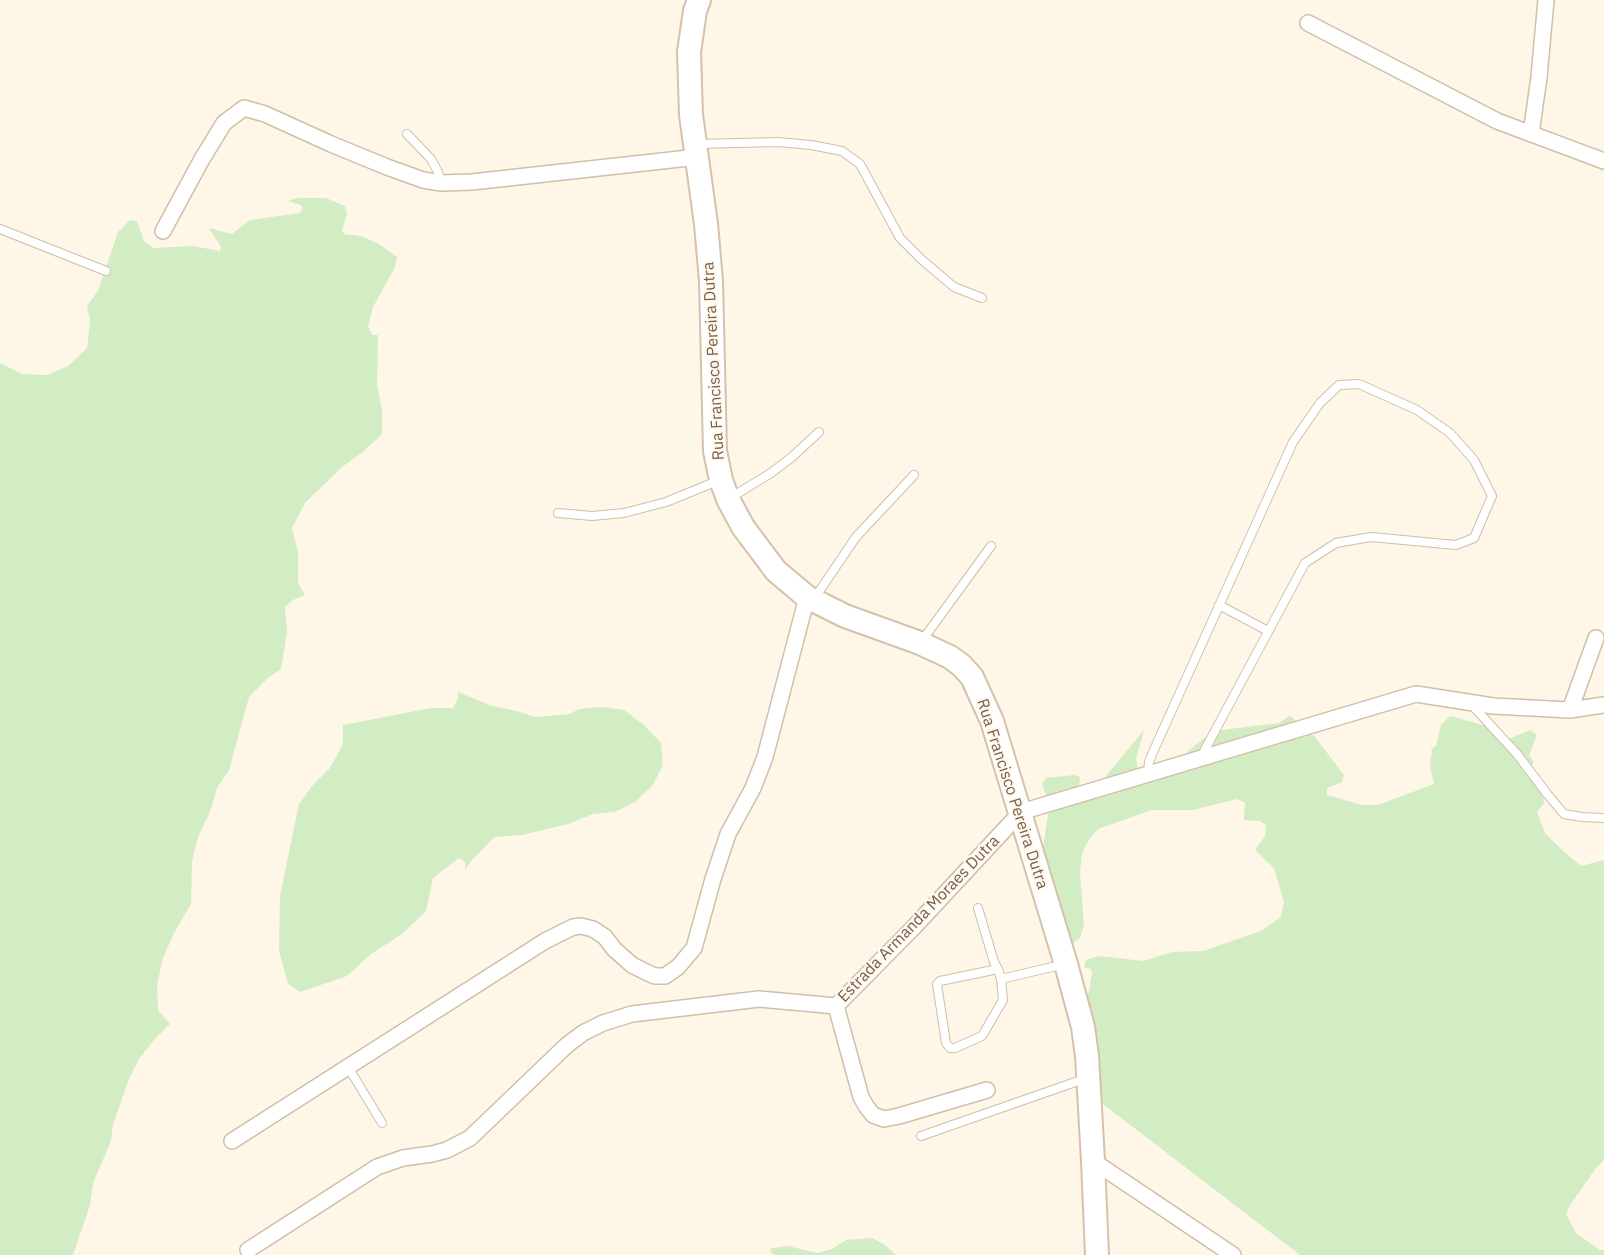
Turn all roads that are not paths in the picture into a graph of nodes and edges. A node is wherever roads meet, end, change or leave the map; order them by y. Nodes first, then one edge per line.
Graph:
1 (699, 0) edge
2 (1546, 0) edge
3 (1308, 23) dead end
4 (407, 134) dead end
5 (1531, 134) junction
6 (697, 150) junction
7 (1604, 161) edge
8 (441, 183) junction
9 (0, 229) edge
10 (163, 231) dead end
11 (106, 271) dead end
12 (982, 298) dead end
13 (819, 432) dead end
14 (914, 475) dead end
15 (725, 489) junction
16 (558, 513) dead end
17 (991, 546) dead end
18 (810, 599) junction
19 (1219, 605) junction
20 (1268, 631) junction
21 (1596, 638) dead end
22 (920, 643) junction
23 (1470, 703) junction
24 (1604, 705) edge
25 (1570, 710) junction
26 (1201, 759) junction
27 (1148, 774) junction
28 (1021, 812) junction
29 (1604, 818) edge
30 (978, 908) dead end
31 (1066, 964) junction
32 (998, 969) junction
33 (1001, 979) junction
34 (836, 1006) junction
35 (348, 1067) junction
36 (1088, 1078) junction
37 (987, 1090) dead end
38 (382, 1123) dead end
39 (921, 1136) dead end
40 (232, 1142) dead end
41 (1093, 1161) junction
42 (248, 1250) dead end
43 (1097, 1255) edge
44 (1233, 1255) edge

1 - 6 main road, Rua Francisco Pereira Dutra
2 - 5 street
3 - 5 street
4 - 8 lane
5 - 7 street
6 - 8 street
6 - 12 lane
6 - 15 main road, Rua Francisco Pereira Dutra
8 - 10 street
9 - 11 lane
13 - 15 lane
14 - 18 lane
15 - 16 lane
15 - 18 main road, Rua Francisco Pereira Dutra
17 - 22 lane
18 - 22 main road, Rua Francisco Pereira Dutra
18 - 35 street
19 - 20 lane
19 - 20 lane
19 - 27 lane
20 - 26 lane
21 - 25 street
22 - 28 main road, Rua Francisco Pereira Dutra
23 - 25 street
23 - 26 street
23 - 29 lane
24 - 25 street
26 - 27 street
27 - 28 street
28 - 31 main road, Rua Francisco Pereira Dutra
28 - 34 street, Estrada Armanda Moraes Dutra
30 - 32 lane
31 - 33 lane
31 - 36 main road, Rua Francisco Pereira Dutra
32 - 33 lane
32 - 33 lane
34 - 37 street
34 - 42 street, Estrada Armanda Moraes Dutra
35 - 38 lane
35 - 40 street
36 - 39 lane
36 - 41 main road, Rua Francisco Pereira Dutra
41 - 43 main road, Rua Francisco Pereira Dutra
41 - 44 street

